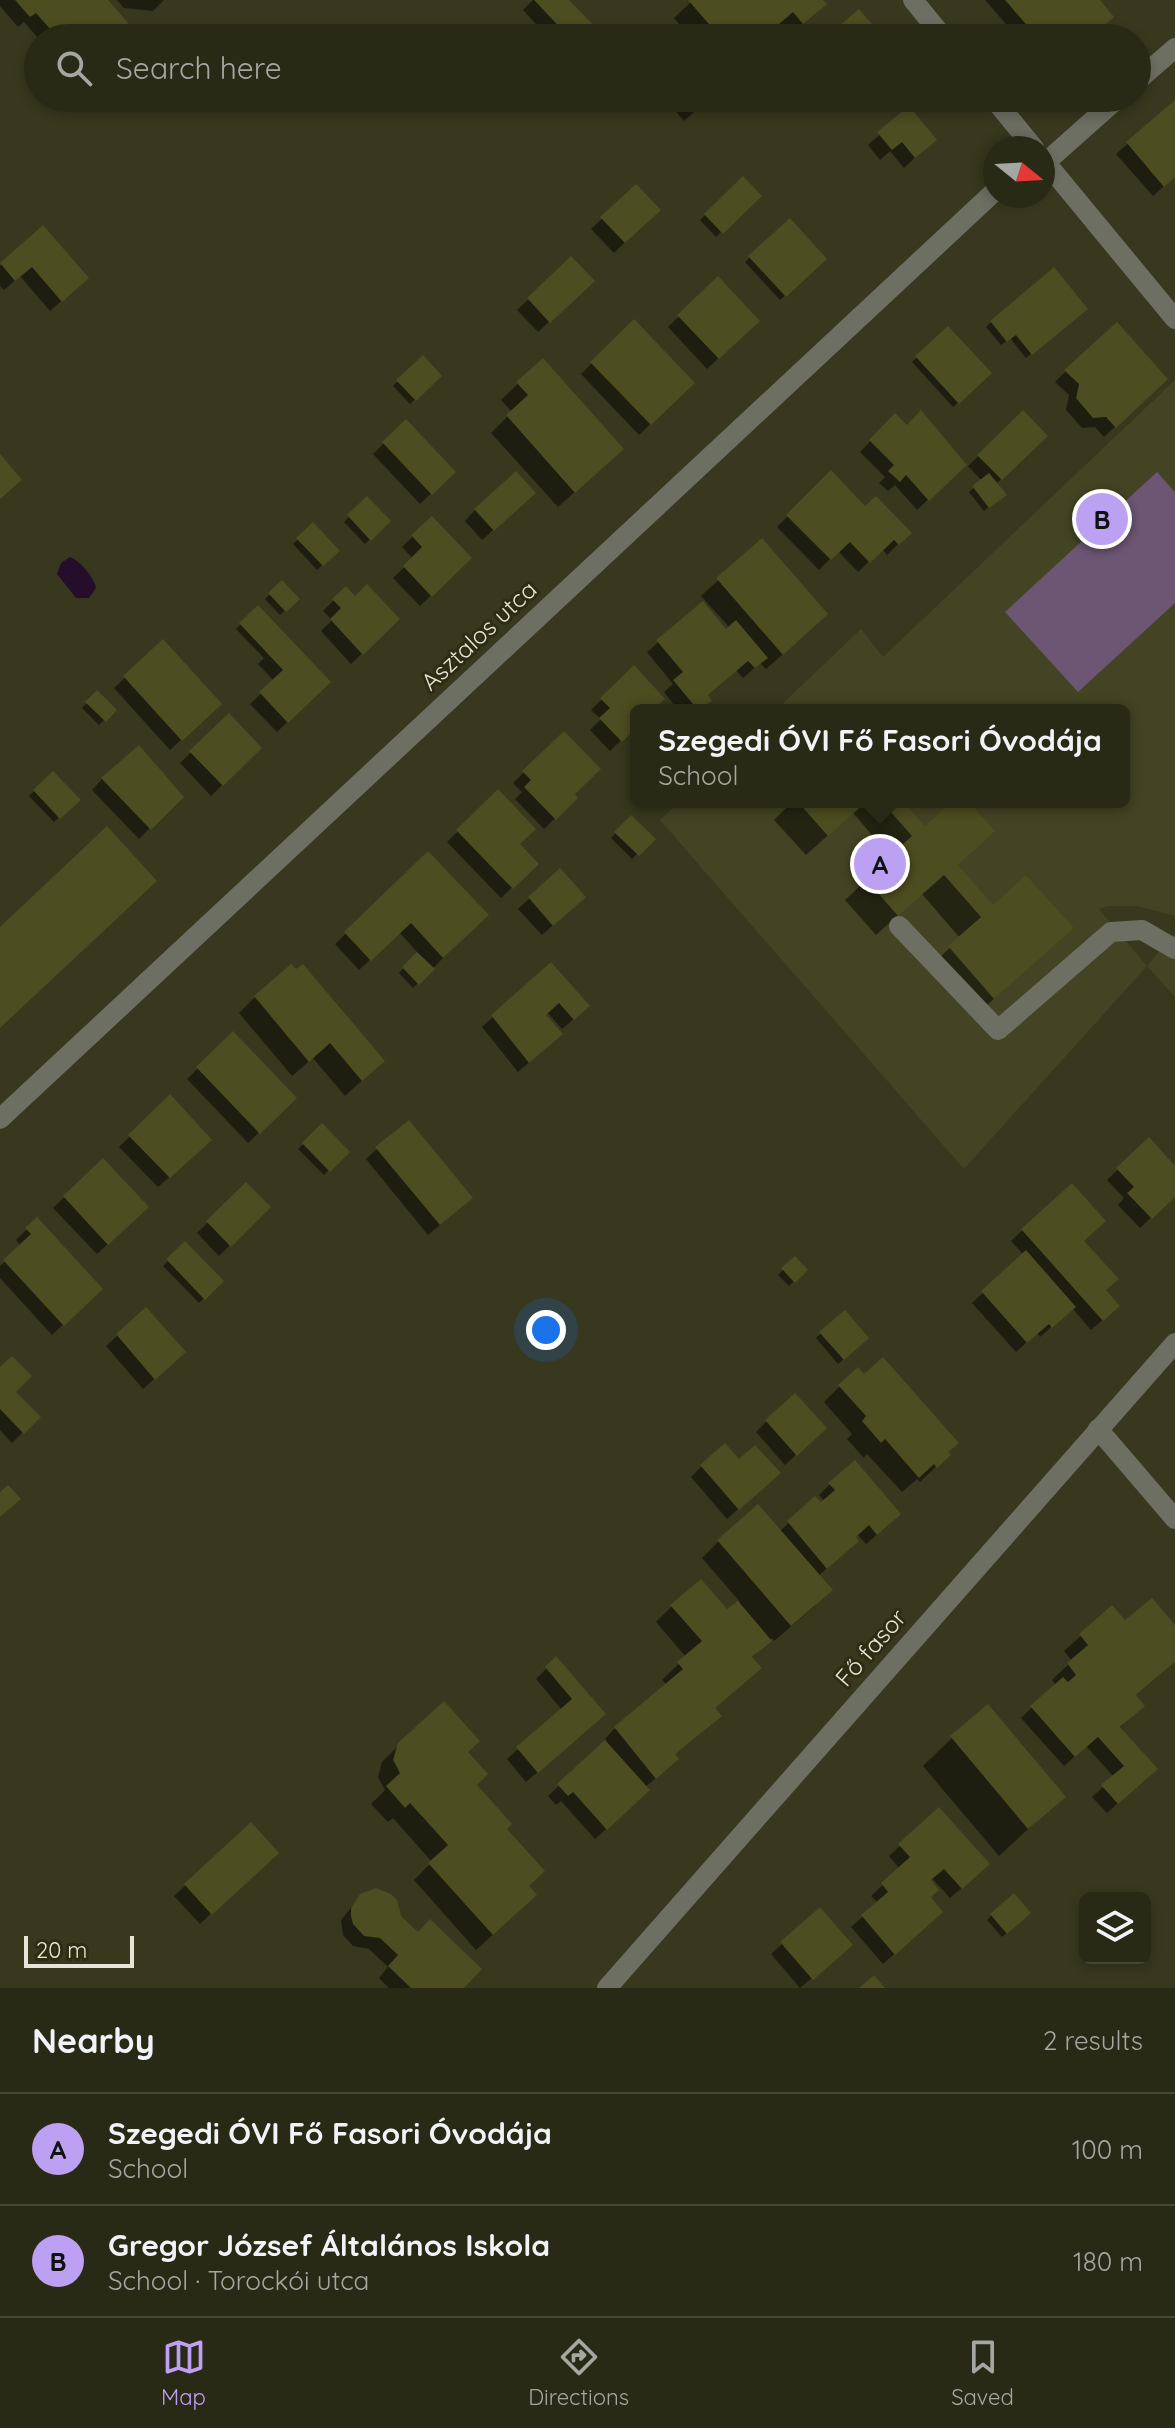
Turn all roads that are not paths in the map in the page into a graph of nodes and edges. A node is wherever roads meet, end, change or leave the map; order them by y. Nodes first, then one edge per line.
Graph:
1 (913, 0) edge
2 (933, 24) edge
3 (1175, 48) edge
4 (1151, 69) edge
5 (1004, 112) edge
6 (1100, 112) edge
7 (1024, 136) edge
8 (1055, 146) edge
9 (1055, 174) edge
10 (983, 202) edge
11 (1175, 319) edge
12 (899, 926) dead end
13 (1175, 949) edge
14 (0, 1119) edge
15 (1175, 1343) edge
16 (1098, 1429) junction
17 (1175, 1519) edge
18 (607, 1988) edge

1 - 2 street
3 - 4 street
5 - 7 street
6 - 8 street
9 - 11 street
10 - 14 street, Asztalos utca
12 - 13 street
15 - 16 street, Fő fasor
16 - 17 street
16 - 18 street, Fő fasor

